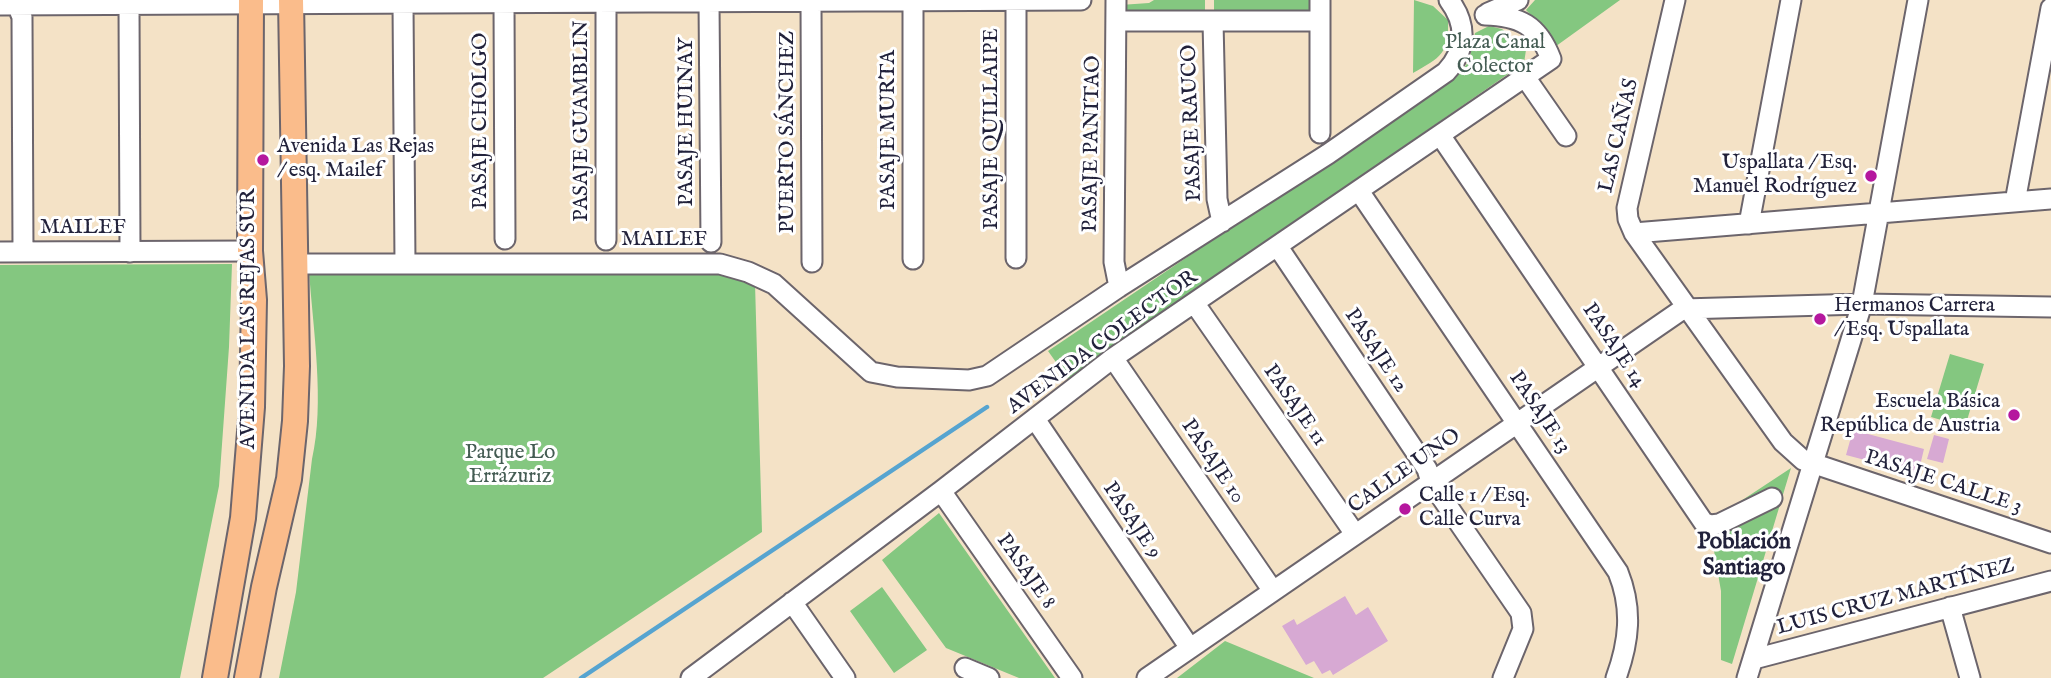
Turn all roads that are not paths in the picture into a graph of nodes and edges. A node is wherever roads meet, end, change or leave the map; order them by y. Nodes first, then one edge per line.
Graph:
1 (1081, 0) edge
2 (1116, 0) edge
3 (1320, 0) edge
4 (1448, 0) edge
5 (1518, 0) edge
6 (1675, 0) edge
7 (1791, 0) edge
8 (1918, 0) edge
9 (530, 1) edge
10 (640, 1) edge
11 (913, 1) edge
12 (1016, 1) edge
13 (251, 2) edge
14 (291, 2) edge
15 (606, 2) junction
16 (709, 2) junction
17 (811, 2) edge
18 (504, 3) junction
19 (10, 4) edge
20 (403, 4) junction
21 (129, 5) junction
22 (2051, 8) edge
23 (1485, 15) junction
24 (1213, 21) junction
25 (1320, 21) junction
26 (1117, 22) junction
27 (1462, 25) junction
28 (1525, 77) junction
29 (1320, 133) dead end
30 (1440, 135) junction
31 (1566, 136) dead end
32 (1359, 191) junction
33 (2051, 199) edge
34 (2015, 202) junction
35 (1879, 214) junction
36 (1222, 222) junction
37 (1749, 224) junction
38 (1634, 233) junction
39 (505, 239) dead end
40 (606, 240) dead end
41 (712, 242) dead end
42 (1278, 247) junction
43 (250, 251) junction
44 (0, 252) edge
45 (23, 252) junction
46 (130, 252) junction
47 (1016, 258) dead end
48 (914, 259) dead end
49 (812, 262) dead end
50 (295, 264) junction
51 (405, 264) junction
52 (1119, 288) junction
53 (1195, 304) junction
54 (1862, 304) junction
55 (1689, 307) junction
56 (2051, 307) edge
57 (1113, 358) junction
58 (1599, 366) junction
59 (992, 373) joint
60 (1035, 419) junction
61 (1517, 422) junction
62 (1813, 465) junction
63 (1431, 482) junction
64 (941, 491) junction
65 (1772, 498) dead end
66 (1355, 534) junction
67 (2051, 543) edge
68 (2049, 588) edge
69 (1273, 591) junction
70 (792, 602) junction
71 (1950, 607) junction
72 (1190, 648) junction
73 (965, 668) dead end
74 (1750, 669) edge
75 (719, 670) edge
76 (215, 678) edge
77 (247, 678) edge
78 (691, 678) edge
79 (845, 678) edge
80 (989, 678) edge
81 (1072, 678) edge
82 (1147, 678) edge
83 (1503, 678) edge
84 (1616, 678) edge
85 (1970, 678) edge

1 - 12 street
2 - 26 street, PASAJE PANITAO
3 - 25 street
4 - 27 street
5 - 23 street
6 - 38 street, LAS CAÑAS
7 - 37 street
8 - 35 street
9 - 15 street
9 - 18 street
10 - 15 street
10 - 16 street
11 - 12 street
11 - 17 street
11 - 48 street, PASAJE MURTA
12 - 47 street, PASAJE QUILLAIPE
13 - 14 street
13 - 21 street
13 - 43 main road, AVENIDA LAS REJAS SUR
14 - 20 street
14 - 50 main road, AVENIDA LAS REJAS SUR
15 - 40 street, PASAJE GUAMBLIN
16 - 17 street
16 - 41 street, PASAJE HUINAY
17 - 49 street, PUERTO SÁNCHEZ
18 - 20 street
18 - 39 street, PASAJE CHOLGO
19 - 21 street
19 - 45 street
20 - 51 street
21 - 46 street
22 - 34 street
23 - 27 street
23 - 28 street, AVENIDA COLECTOR
24 - 25 street
24 - 26 street
24 - 36 street, PASAJE RAUCO
25 - 29 street
26 - 52 street, PASAJE PANITAO
27 - 36 street, AVENIDA COLECTOR
28 - 30 street, AVENIDA COLECTOR
28 - 31 street
30 - 32 street, AVENIDA COLECTOR
30 - 58 street, PASAJE 14
32 - 42 street, AVENIDA COLECTOR
32 - 61 street, PASAJE 13
33 - 34 street
34 - 35 street
35 - 37 street
35 - 54 street
36 - 52 street, AVENIDA COLECTOR
37 - 38 street
38 - 55 street, LAS CAÑAS
42 - 53 street, AVENIDA COLECTOR
42 - 63 street, PASAJE 12
43 - 46 street, MAILEF
43 - 76 main road, AVENIDA LAS REJAS SUR
44 - 45 street, MAILEF
45 - 46 street, MAILEF
50 - 51 street, MAILEF
50 - 77 main road, AVENIDA LAS REJAS SUR
51 - 59 street, MAILEF
52 - 59 street, AVENIDA COLECTOR
53 - 57 street, AVENIDA COLECTOR
53 - 66 street, PASAJE 11
54 - 55 street
54 - 56 street
54 - 62 street
55 - 58 street, CALLE UNO
55 - 62 street, PASAJE CALLE 3
57 - 60 street, AVENIDA COLECTOR
57 - 69 street, PASAJE 10
58 - 61 street, CALLE UNO
58 - 65 street, PASAJE 14
60 - 64 street, AVENIDA COLECTOR
60 - 72 street, PASAJE 9
61 - 63 street, CALLE UNO
61 - 84 street, PASAJE 13
62 - 67 street, PASAJE CALLE 3
62 - 74 street
63 - 66 street, CALLE UNO
63 - 83 street, PASAJE 12
64 - 70 street, AVENIDA COLECTOR
64 - 81 street, PASAJE 8
66 - 69 street, CALLE UNO
68 - 71 street, LUIS CRUZ MARTÍNEZ
69 - 72 street, CALLE UNO
70 - 75 street, AVENIDA COLECTOR
70 - 79 street
71 - 74 street, LUIS CRUZ MARTÍNEZ
71 - 85 street
72 - 82 street, CALLE UNO
73 - 80 street
75 - 78 street, AVENIDA COLECTOR

